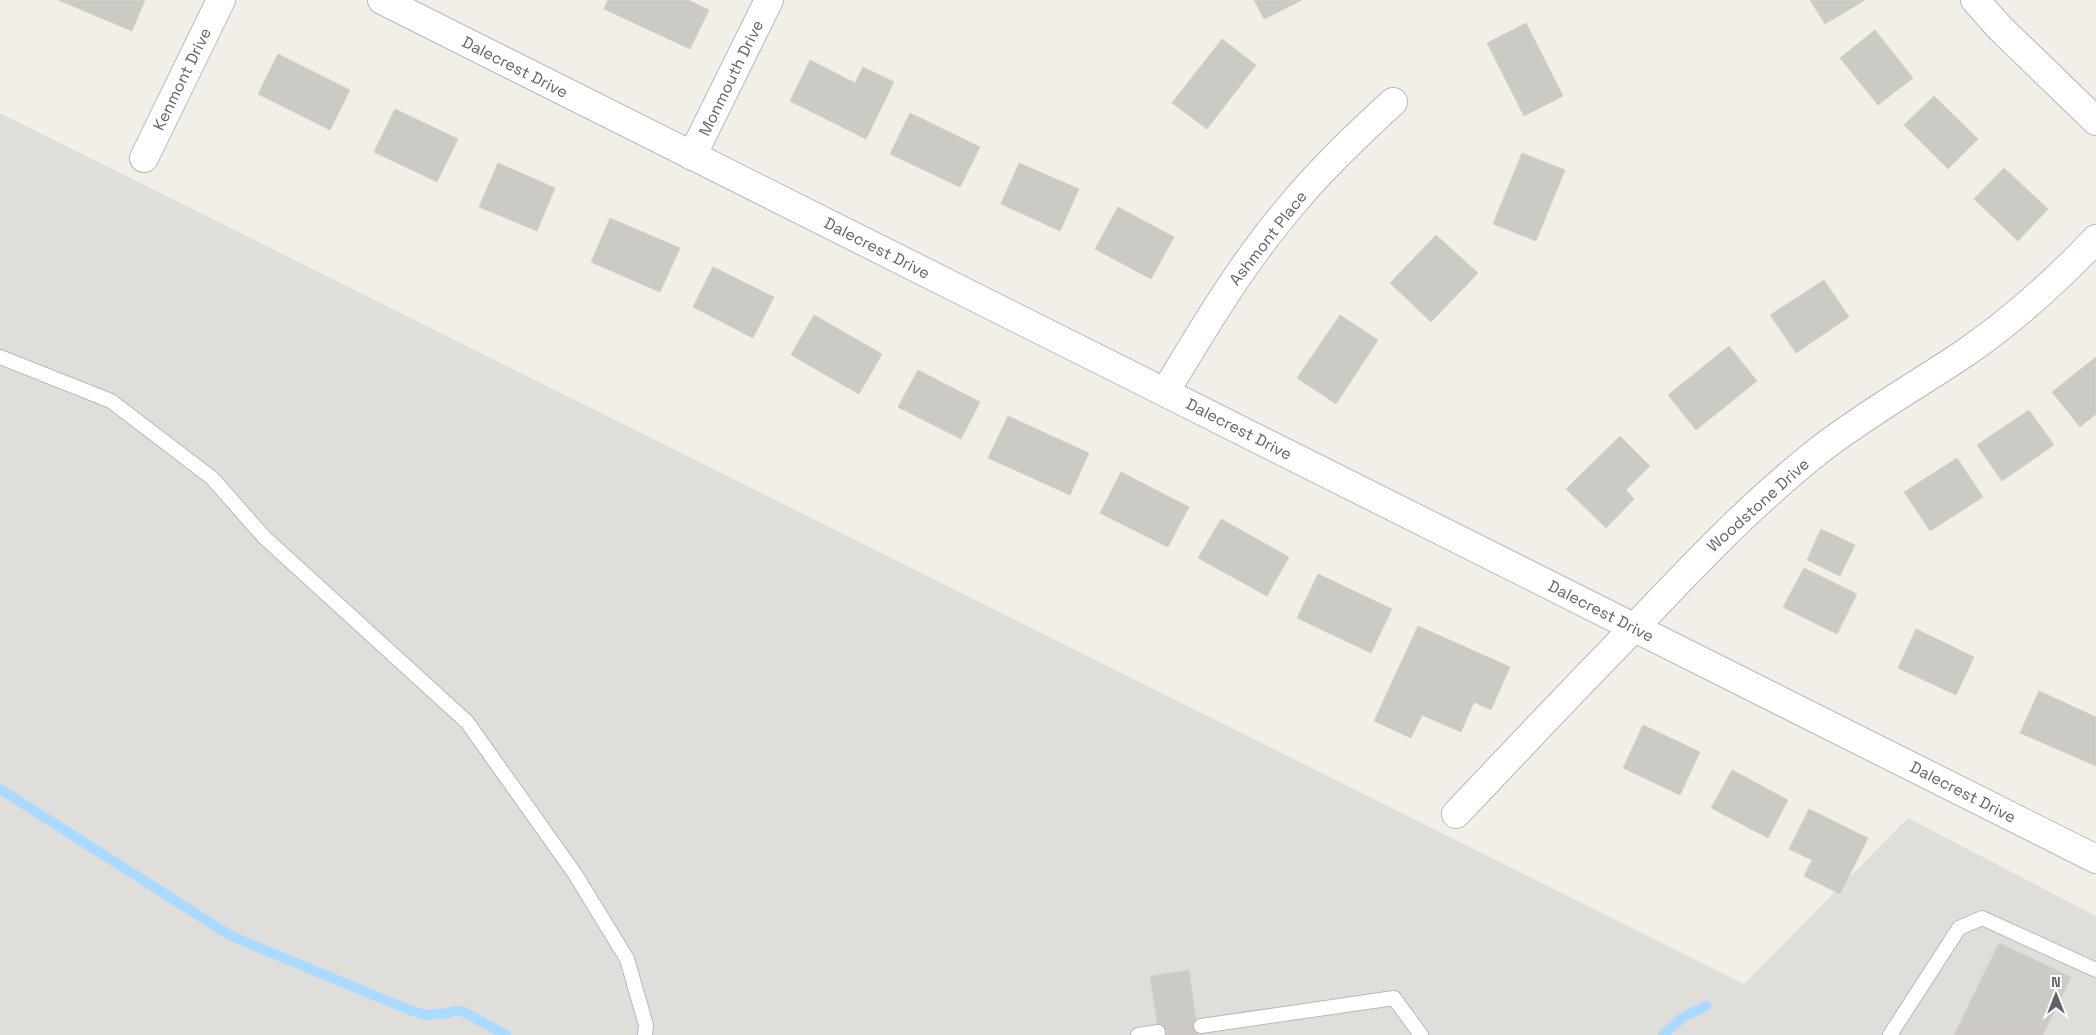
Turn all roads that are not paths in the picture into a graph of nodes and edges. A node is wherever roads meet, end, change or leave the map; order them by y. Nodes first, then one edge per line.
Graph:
1 (221, 0) edge
2 (382, 0) edge
3 (769, 0) edge
4 (1976, 0) edge
5 (1393, 102) dead end
6 (2096, 120) edge
7 (692, 156) junction
8 (144, 158) dead end
9 (2096, 239) edge
10 (0, 357) edge
11 (1164, 392) junction
12 (1634, 628) junction
13 (1456, 814) dead end
14 (2096, 859) edge
15 (2096, 970) edge
16 (1201, 1026) dead end
17 (1158, 1032) dead end
18 (645, 1035) edge
19 (1138, 1035) edge
20 (1421, 1035) edge
21 (1890, 1035) edge

1 - 8 street, Kenmont Drive
2 - 7 street, Dalecrest Drive
3 - 7 street, Monmouth Drive
4 - 6 street
5 - 11 street, Ashmont Place
7 - 11 street, Dalecrest Drive
9 - 12 street, Woodstone Drive
10 - 18 lane
11 - 12 street, Dalecrest Drive
12 - 13 street, Woodstone Drive
12 - 14 street, Dalecrest Drive
15 - 21 lane
16 - 20 lane
17 - 19 lane

